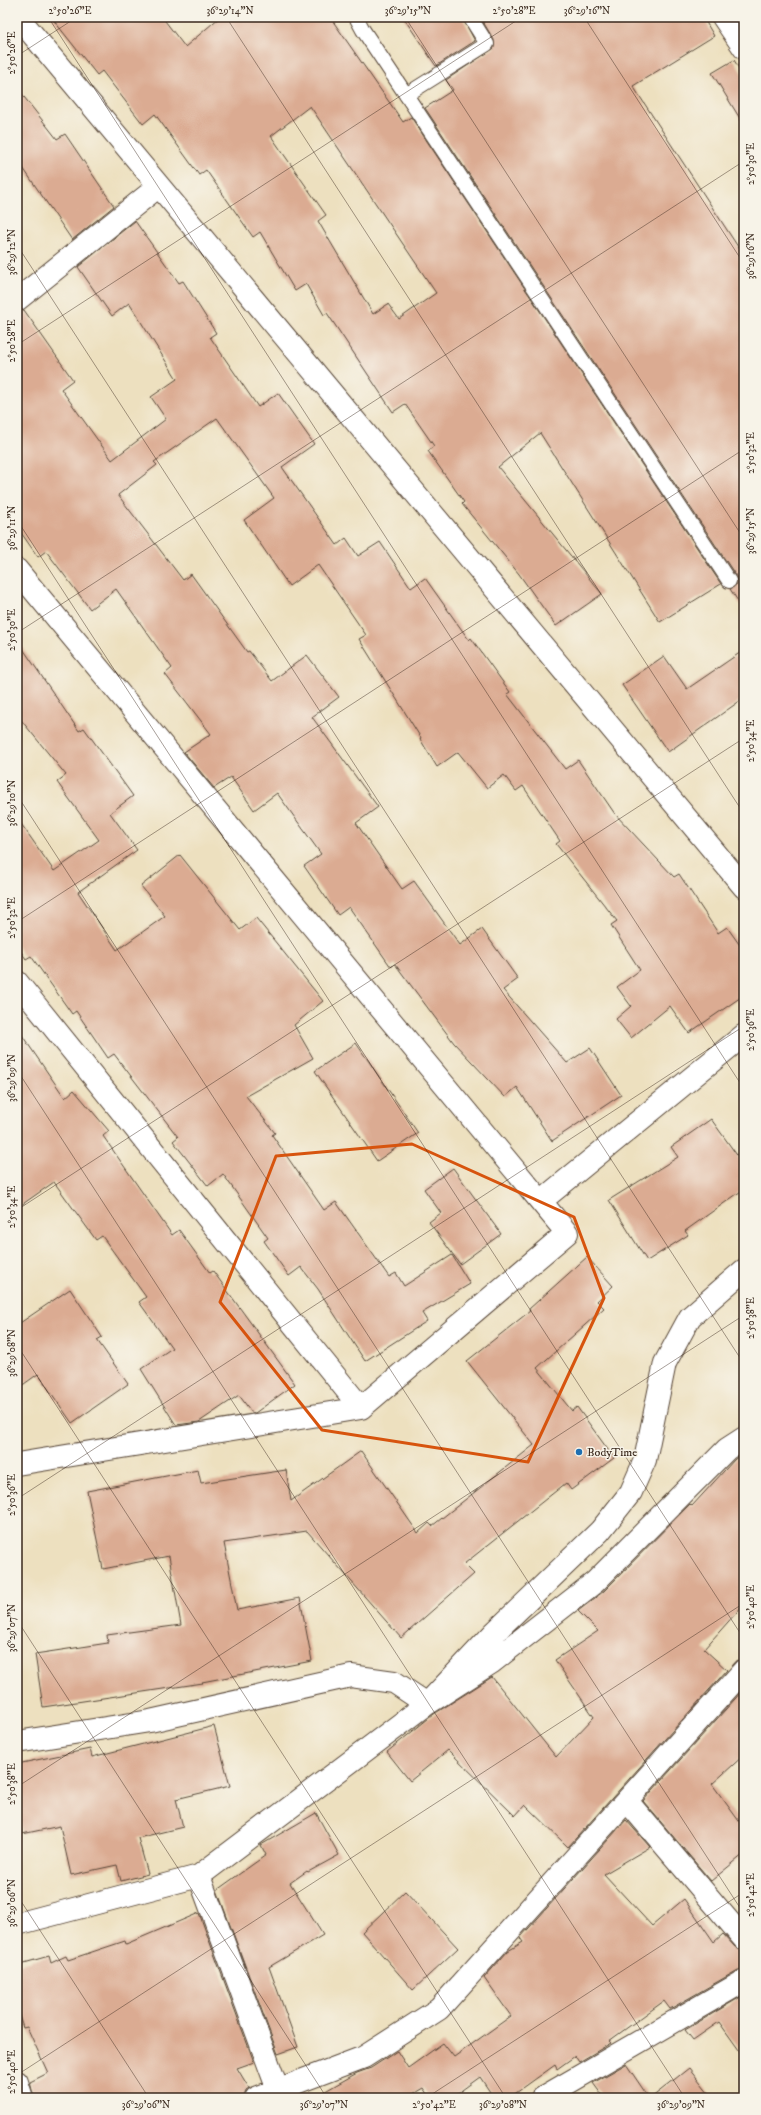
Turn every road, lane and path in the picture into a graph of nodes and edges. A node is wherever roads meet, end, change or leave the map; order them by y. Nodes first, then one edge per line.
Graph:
1 (18, 17) edge
2 (356, 17) edge
3 (470, 17) edge
4 (723, 17) edge
5 (744, 48) edge
6 (406, 95) junction
7 (160, 186) junction
8 (17, 300) edge
9 (17, 570) edge
10 (729, 581) dead end
11 (744, 887) edge
12 (17, 982) edge
13 (744, 1035) edge
14 (541, 1201) junction
15 (744, 1270) edge
16 (361, 1408) junction
17 (744, 1438) edge
18 (17, 1464) edge
19 (744, 1670) edge
20 (427, 1704) junction
21 (17, 1742) edge
22 (627, 1801) junction
23 (199, 1876) junction
24 (17, 1924) edge
25 (744, 1939) edge
26 (744, 1981) edge
27 (17, 2082) edge
28 (278, 2090) junction
29 (22, 2098) edge
30 (256, 2098) edge
31 (542, 2098) edge

1 - 7 street
2 - 6 lane
3 - 6 lane
4 - 5 street
6 - 10 lane
7 - 8 street
7 - 11 street
9 - 14 street
12 - 16 street
13 - 14 street
14 - 16 street
15 - 20 street
16 - 18 street
17 - 20 street
19 - 22 street
20 - 21 street
20 - 23 street
22 - 25 street
22 - 28 street
23 - 24 street
23 - 28 street
26 - 31 street
27 - 29 street
28 - 30 street

